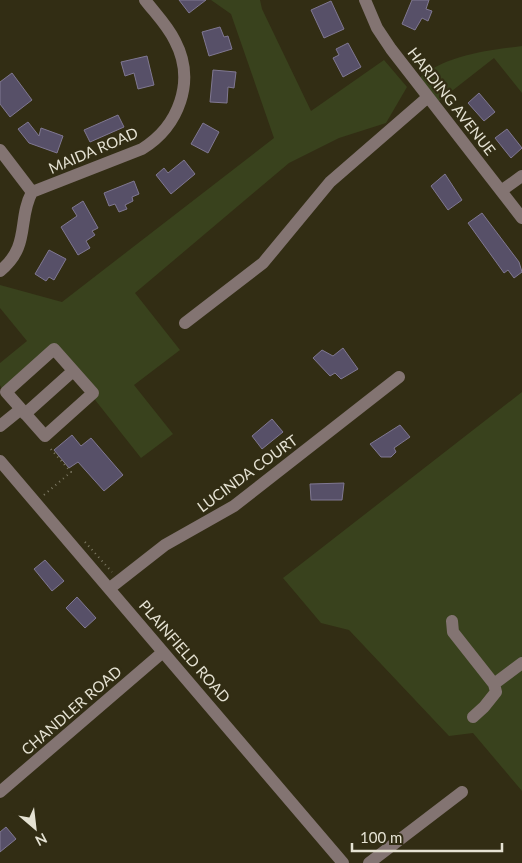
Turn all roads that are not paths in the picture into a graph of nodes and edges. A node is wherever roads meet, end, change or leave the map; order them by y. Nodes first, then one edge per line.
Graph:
1 (145, 0) edge
2 (365, 0) edge
3 (428, 97) junction
4 (0, 150) edge
5 (522, 176) edge
6 (502, 191) junction
7 (32, 192) junction
8 (522, 218) edge
9 (0, 271) edge
10 (185, 323) dead end
11 (73, 371) junction
12 (399, 377) dead end
13 (23, 412) junction
14 (0, 426) edge
15 (0, 461) edge
16 (114, 584) junction
17 (452, 622) dead end
18 (163, 652) junction
19 (522, 663) edge
20 (494, 684) junction
21 (473, 717) dead end
22 (1, 790) edge
23 (462, 792) dead end
24 (342, 863) edge
25 (369, 863) edge

1 - 7 street, MAIDA ROAD
2 - 3 street, HARDING AVENUE
3 - 6 street, HARDING AVENUE
3 - 10 street
4 - 7 street
5 - 6 street
6 - 8 street, HARDING AVENUE
7 - 9 street
11 - 13 street
11 - 13 street
11 - 13 street
12 - 16 street, LUCINDA COURT
13 - 14 street
15 - 16 street, PLAINFIELD ROAD
16 - 18 street, PLAINFIELD ROAD
17 - 20 street
18 - 22 street, CHANDLER ROAD
18 - 24 street, PLAINFIELD ROAD
19 - 20 street
20 - 21 street
23 - 25 street

